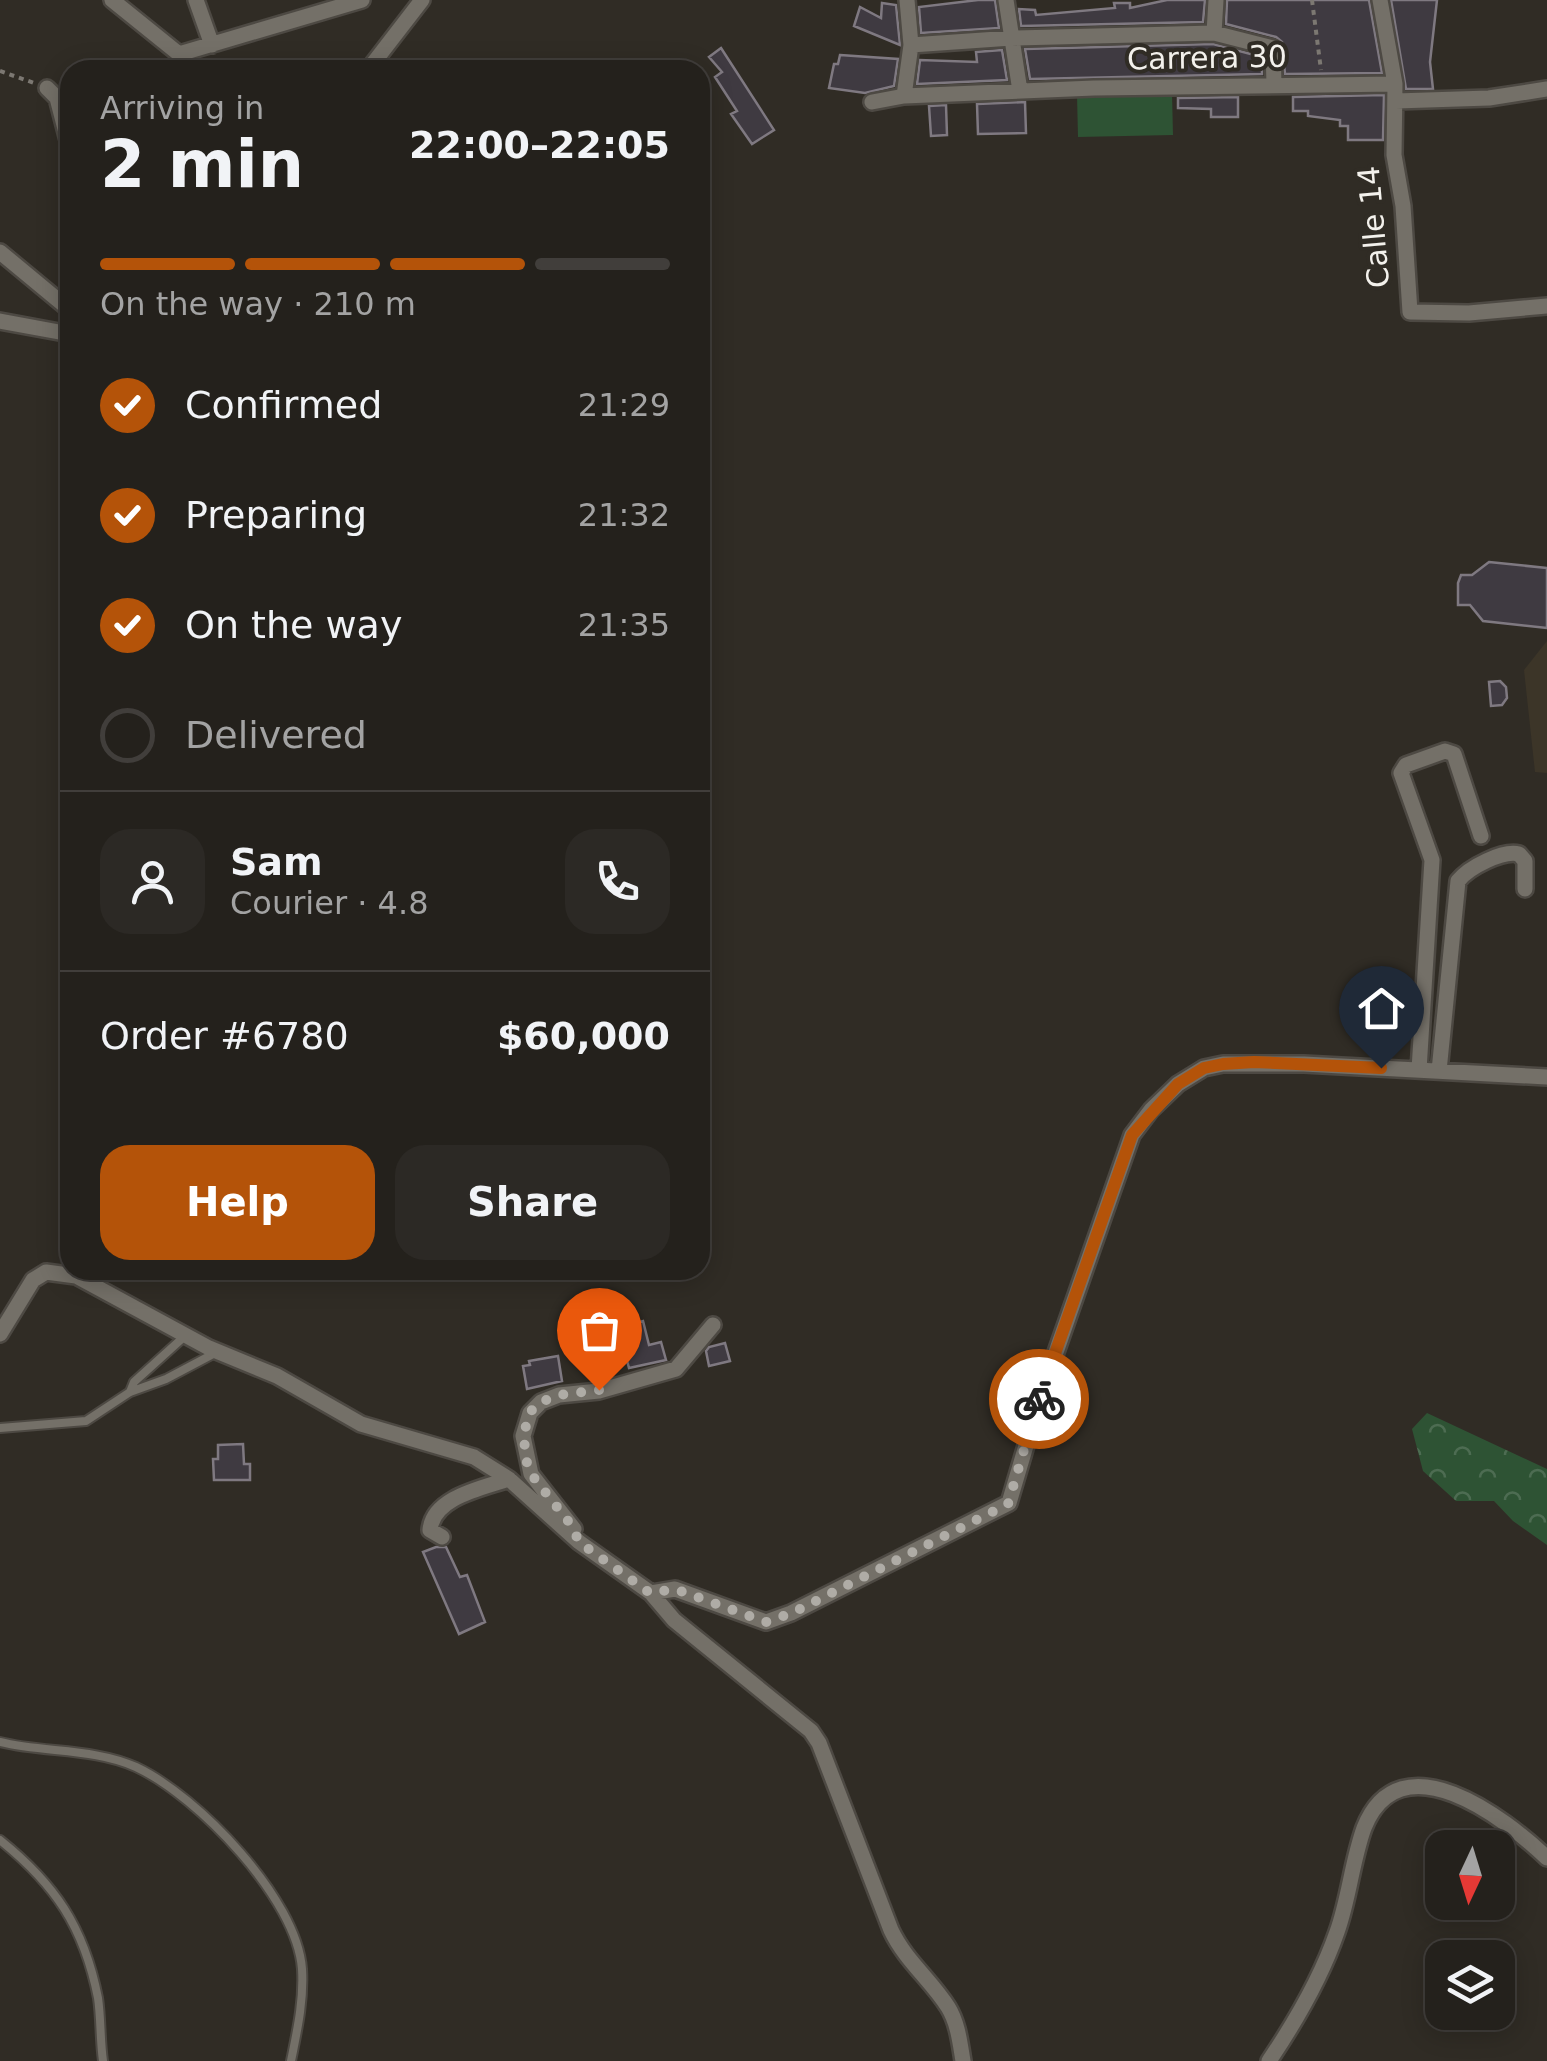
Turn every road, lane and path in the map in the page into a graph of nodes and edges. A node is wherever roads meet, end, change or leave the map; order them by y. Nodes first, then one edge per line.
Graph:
1 (112, 0) edge
2 (196, 0) edge
3 (286, 0) edge
4 (362, 0) edge
5 (422, 0) edge
6 (907, 0) edge
7 (1006, 0) edge
8 (1216, 0) edge
9 (1312, 0) edge
10 (1380, 0) edge
11 (292, 19) junction
12 (1214, 33) junction
13 (1012, 38) junction
14 (212, 45) junction
15 (911, 45) junction
16 (376, 60) edge
17 (0, 71) edge
18 (1323, 84) junction
19 (1395, 84) junction
20 (1274, 85) junction
21 (48, 88) joint
22 (1547, 88) edge
23 (1020, 92) junction
24 (904, 96) junction
25 (1396, 101) junction
26 (872, 102) dead end
27 (60, 110) edge
28 (0, 252) edge
29 (60, 302) edge
30 (1547, 306) edge
31 (0, 321) edge
32 (60, 332) edge
33 (1481, 836) dead end
34 (1526, 888) dead end
35 (1419, 1070) junction
36 (1439, 1072) junction
37 (1540, 1077) edge
38 (1547, 1092) edge
39 (60, 1274) edge
40 (83, 1280) edge
41 (713, 1325) dead end
42 (0, 1334) edge
43 (186, 1335) junction
44 (217, 1352) junction
45 (130, 1392) junction
46 (0, 1428) edge
47 (509, 1479) junction
48 (442, 1537) dead end
49 (579, 1542) junction
50 (650, 1593) junction
51 (0, 1742) edge
52 (0, 1840) edge
53 (1547, 1858) edge
54 (103, 2061) edge
55 (291, 2061) edge
56 (963, 2061) edge
57 (1269, 2061) edge

1 - 14 street
2 - 14 street
3 - 11 street
4 - 11 street
5 - 16 street
6 - 15 street
7 - 13 street
8 - 12 street
9 - 18 path
10 - 19 street, Calle 14
11 - 14 street
12 - 13 street
12 - 20 street
13 - 15 street
13 - 23 street
15 - 24 street
17 - 21 path
18 - 19 street, Carrera 30
18 - 20 street, Carrera 30
19 - 25 street, Calle 14
20 - 23 street, Carrera 30
21 - 27 street
22 - 25 street
23 - 24 street, Carrera 30
24 - 26 street, Carrera 30
25 - 30 street, Calle 14
28 - 29 street
31 - 32 street
33 - 35 street
34 - 36 street
35 - 36 street
35 - 50 street
36 - 37 street
37 - 38 street
39 - 42 street
40 - 43 street
41 - 49 street
43 - 44 street
43 - 45 lane
44 - 45 lane
44 - 47 street
45 - 46 lane
47 - 48 street
47 - 49 street
49 - 50 street
50 - 56 street
51 - 55 lane
52 - 54 lane
53 - 57 street

